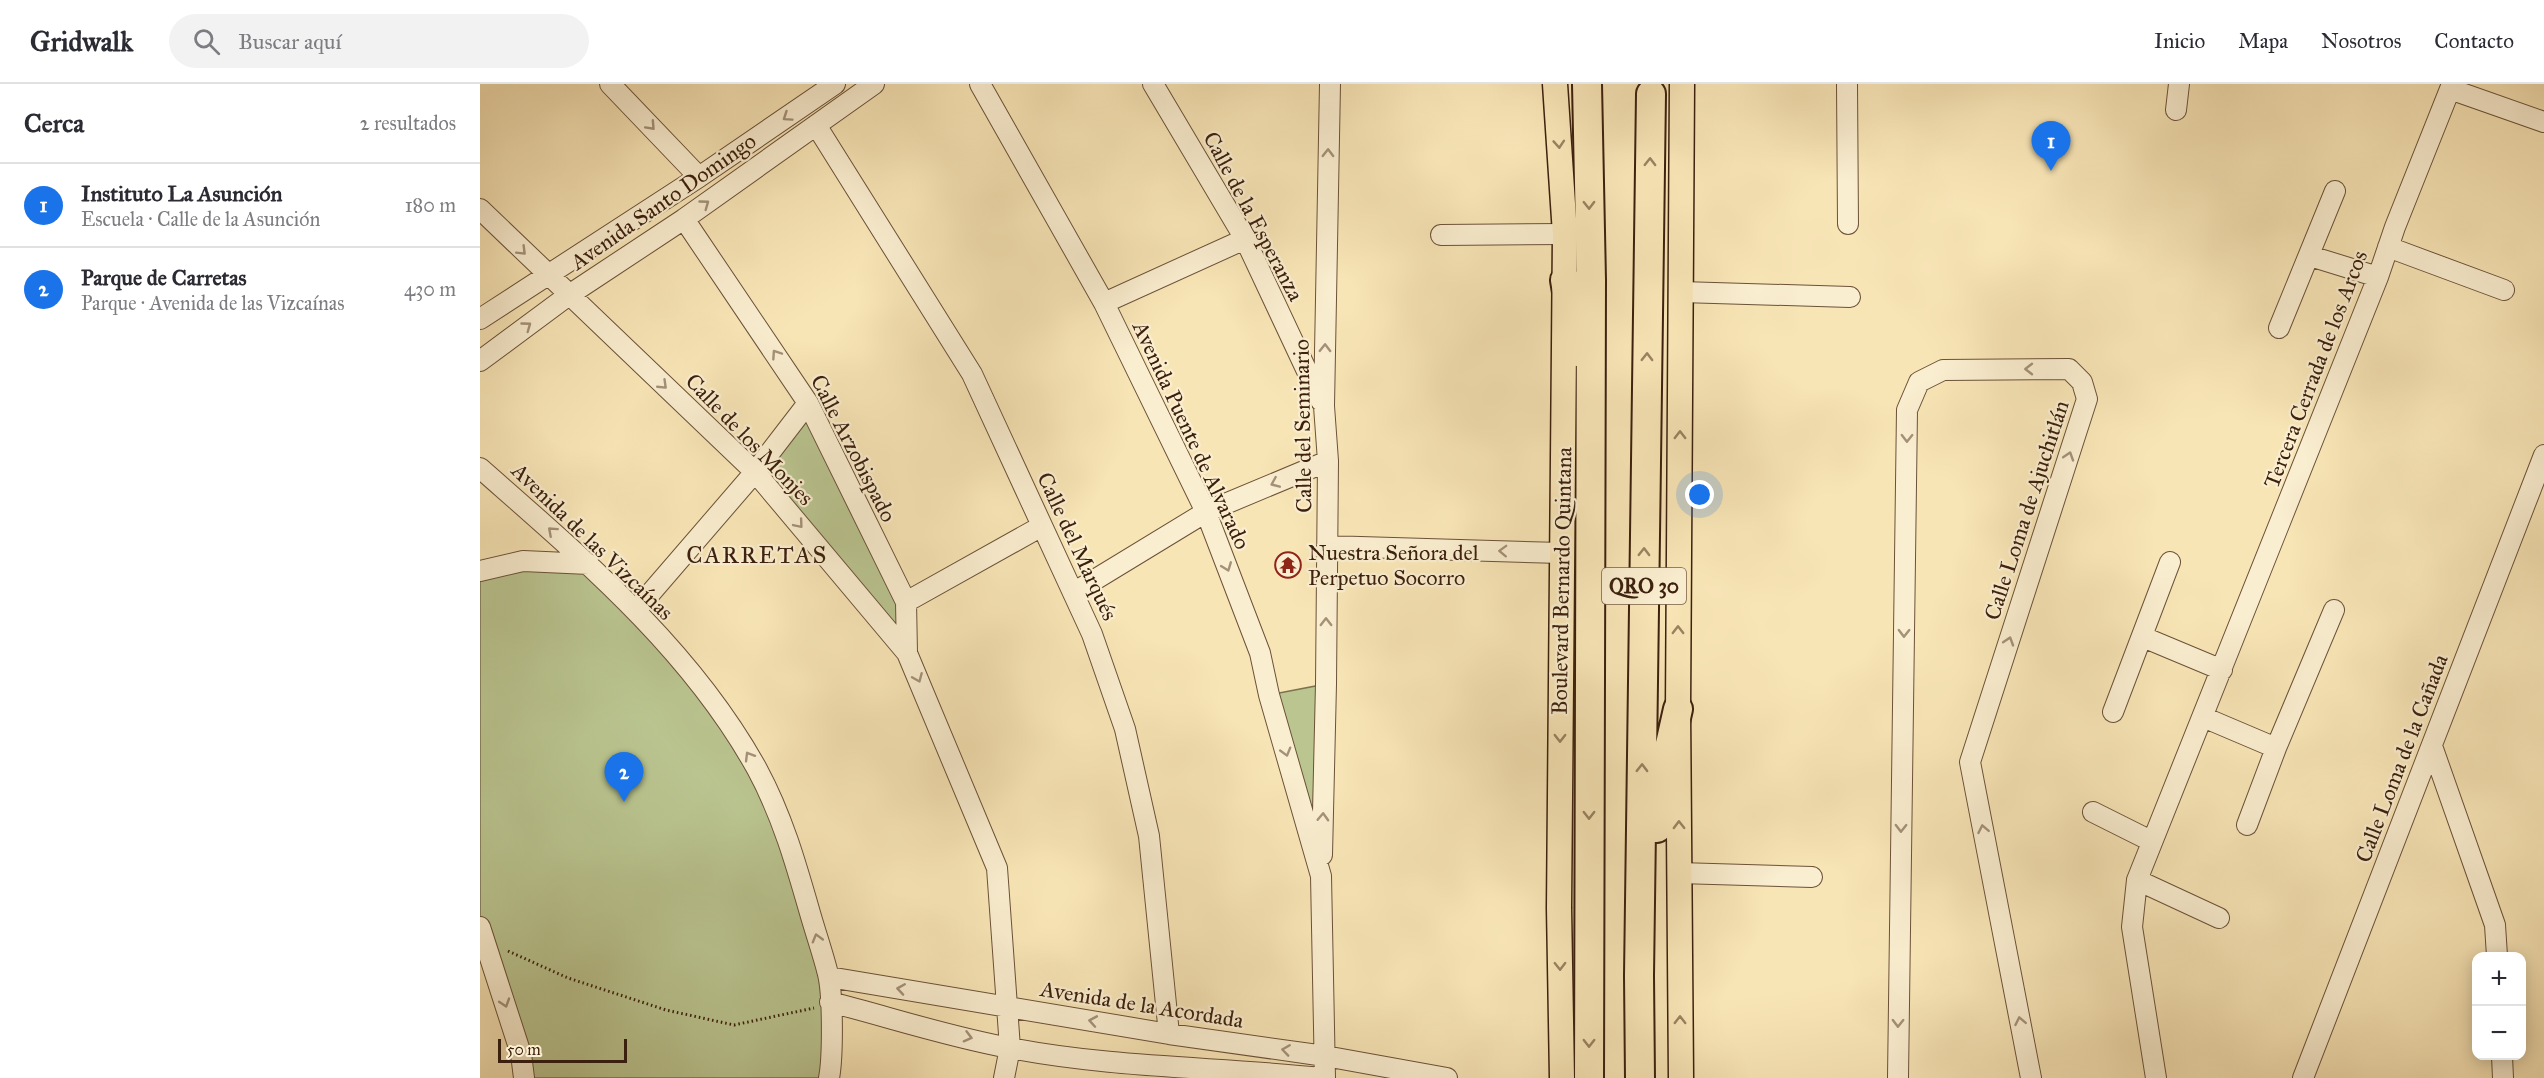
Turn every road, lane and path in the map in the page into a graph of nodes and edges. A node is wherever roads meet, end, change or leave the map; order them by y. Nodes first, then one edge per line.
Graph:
1 (610, 84) edge
2 (836, 84) edge
3 (874, 84) edge
4 (980, 84) edge
5 (1153, 84) edge
6 (1330, 84) edge
7 (1555, 84) edge
8 (1587, 84) edge
9 (1682, 84) edge
10 (1847, 84) edge
11 (2179, 84) edge
12 (2451, 86) edge
13 (1651, 94) dead end
14 (2176, 111) dead end
15 (2544, 122) edge
16 (816, 125) junction
17 (699, 177) junction
18 (2335, 190) dead end
19 (480, 210) edge
20 (684, 219) junction
21 (1848, 224) dead end
22 (1565, 234) junction
23 (1441, 235) dead end
24 (1245, 239) junction
25 (2388, 247) junction
26 (2310, 256) junction
27 (546, 275) junction
28 (2378, 277) junction
29 (1565, 280) junction
30 (2504, 290) dead end
31 (1681, 292) junction
32 (569, 295) junction
33 (1850, 297) dead end
34 (1104, 303) junction
35 (480, 319) edge
36 (2279, 328) dead end
37 (480, 361) edge
38 (808, 403) junction
39 (1324, 406) junction
40 (2544, 456) edge
41 (1328, 461) junction
42 (480, 468) edge
43 (754, 472) junction
44 (1206, 512) junction
45 (1042, 526) junction
46 (1327, 546) junction
47 (1561, 553) junction
48 (2170, 562) dead end
49 (589, 564) junction
50 (480, 571) edge
51 (1073, 593) junction
52 (906, 602) junction
53 (636, 610) junction
54 (2334, 610) dead end
55 (2143, 637) junction
56 (907, 652) junction
57 (2222, 670) junction
58 (1589, 693) junction
59 (1678, 709) junction
60 (2113, 712) dead end
61 (2203, 717) junction
62 (2432, 746) junction
63 (2276, 748) junction
64 (2093, 812) dead end
65 (2247, 825) dead end
66 (2151, 842) junction
67 (1679, 873) junction
68 (1321, 876) junction
69 (1812, 878) dead end
70 (2137, 880) junction
71 (2218, 918) dead end
72 (482, 937) edge
73 (2497, 952) edge
74 (486, 963) edge
75 (1639, 976) junction
76 (829, 977) junction
77 (822, 1005) junction
78 (1007, 1006) junction
79 (816, 1018) dead end
80 (1169, 1034) junction
81 (1010, 1048) junction
82 (1325, 1056) junction
83 (2502, 1060) edge
84 (1119, 1071) edge
85 (1258, 1075) edge
86 (524, 1078) edge
87 (829, 1078) edge
88 (1004, 1078) edge
89 (1324, 1078) edge
90 (1447, 1078) edge
91 (1562, 1078) edge
92 (1588, 1078) edge
93 (1640, 1078) edge
94 (1681, 1078) edge
95 (1898, 1078) edge
96 (2031, 1078) edge
97 (2156, 1078) edge
98 (2303, 1078) edge
99 (2503, 1078) edge

1 -> 17 street
2 -> 17 street, Avenida Santo Domingo
3 - 16 street, Avenida Santo Domingo
4 - 34 street, Avenida Puente de Alvarado
5 - 24 street, Calle de la Esperanza
39 -> 6 street, Calle del Seminario
7 -> 22 main road, Boulevard Bernardo Quintana
8 -> 58 highway, Boulevard Bernardo Quintana / QRO 30
9 - 31 main road
10 - 21 street
11 - 14 street
12 - 15 street
12 - 25 street, Tercera Cerrada de los Arcos
75 -> 13 highway, QRO 30
20 -> 16 street, Avenida Santo Domingo
16 - 45 street, Calle del Marqués
17 - 27 street, Avenida Santo Domingo
18 - 26 street
19 -> 27 street, Calle de los Monjes
20 - 32 street, Avenida Santo Domingo
38 -> 20 street, Calle Arzobispado
22 - 23 street
22 - 29 main road, Boulevard Bernardo Quintana
24 - 34 street
24 - 39 street, Calle de la Esperanza
25 - 28 street, Tercera Cerrada de los Arcos
25 - 30 street
26 - 28 street
26 - 36 street
27 - 32 street, Calle de los Monjes
27 - 35 street, Avenida Santo Domingo
28 - 57 street, Tercera Cerrada de los Arcos
29 - 47 main road, Boulevard Bernardo Quintana
29 - 58 highway
31 - 33 street
59 -> 31 main road
37 -> 32 street, Avenida Santo Domingo
32 -> 43 street, Calle de los Monjes
34 - 44 street, Avenida Puente de Alvarado
38 - 43 street
38 - 52 street, Calle Arzobispado
39 - 41 street, Calle del Seminario
40 - 62 street, Calle Loma de la Cañada
41 -> 44 street
41 - 46 street, Calle del Seminario
49 -> 42 street, Avenida de las Vizcaínas
43 - 53 street
43 -> 56 street, Calle de los Monjes
44 - 51 street
44 -> 68 street, Avenida Puente de Alvarado
45 - 51 street, Calle del Marqués
45 - 52 street
47 -> 46 street
68 -> 46 street, Calle del Seminario
47 -> 91 main road, Boulevard Bernardo Quintana
48 - 55 street
49 - 50 street
49 - 53 street, Avenida de las Vizcaínas
51 - 80 street, Calle del Marqués
52 - 56 street, Calle Arzobispado
76 -> 53 street, Avenida de las Vizcaínas
54 - 63 street
55 - 57 street
55 - 60 street
56 -> 78 street, Calle de los Monjes
57 - 61 street, Tercera Cerrada de los Arcos
58 -> 92 highway, Boulevard Bernardo Quintana / QRO 30
67 -> 59 main road
59 - 75 highway
61 - 63 street
61 - 66 street, Tercera Cerrada de los Arcos
62 - 73 street
62 - 98 street, Calle Loma de la Cañada
63 - 65 street
64 - 66 street
66 - 70 street, Tercera Cerrada de los Arcos
67 - 69 street
94 -> 67 main road
68 - 82 street, Avenida Puente de Alvarado
70 - 71 street
70 - 97 street, Tercera Cerrada de los Arcos
72 - 74 street
72 - 77 path
74 -> 86 street
75 - 93 highway, QRO 30
76 - 77 street, Avenida de las Vizcaínas
78 -> 76 street, Avenida de la Acordada
77 - 79 path
77 -> 81 street
77 - 87 street, Avenida de las Vizcaínas
80 -> 78 street, Avenida de la Acordada
78 - 81 street, Calle de los Monjes
82 -> 80 street, Avenida de la Acordada
81 - 84 street
81 - 88 street, Calle de los Monjes
82 - 89 street, Avenida Puente de Alvarado
82 - 90 street, Avenida de la Acordada
83 - 99 street
84 - 85 street
85 - 89 street
96 -> 95 street, Calle Loma de Ajuchitlán

